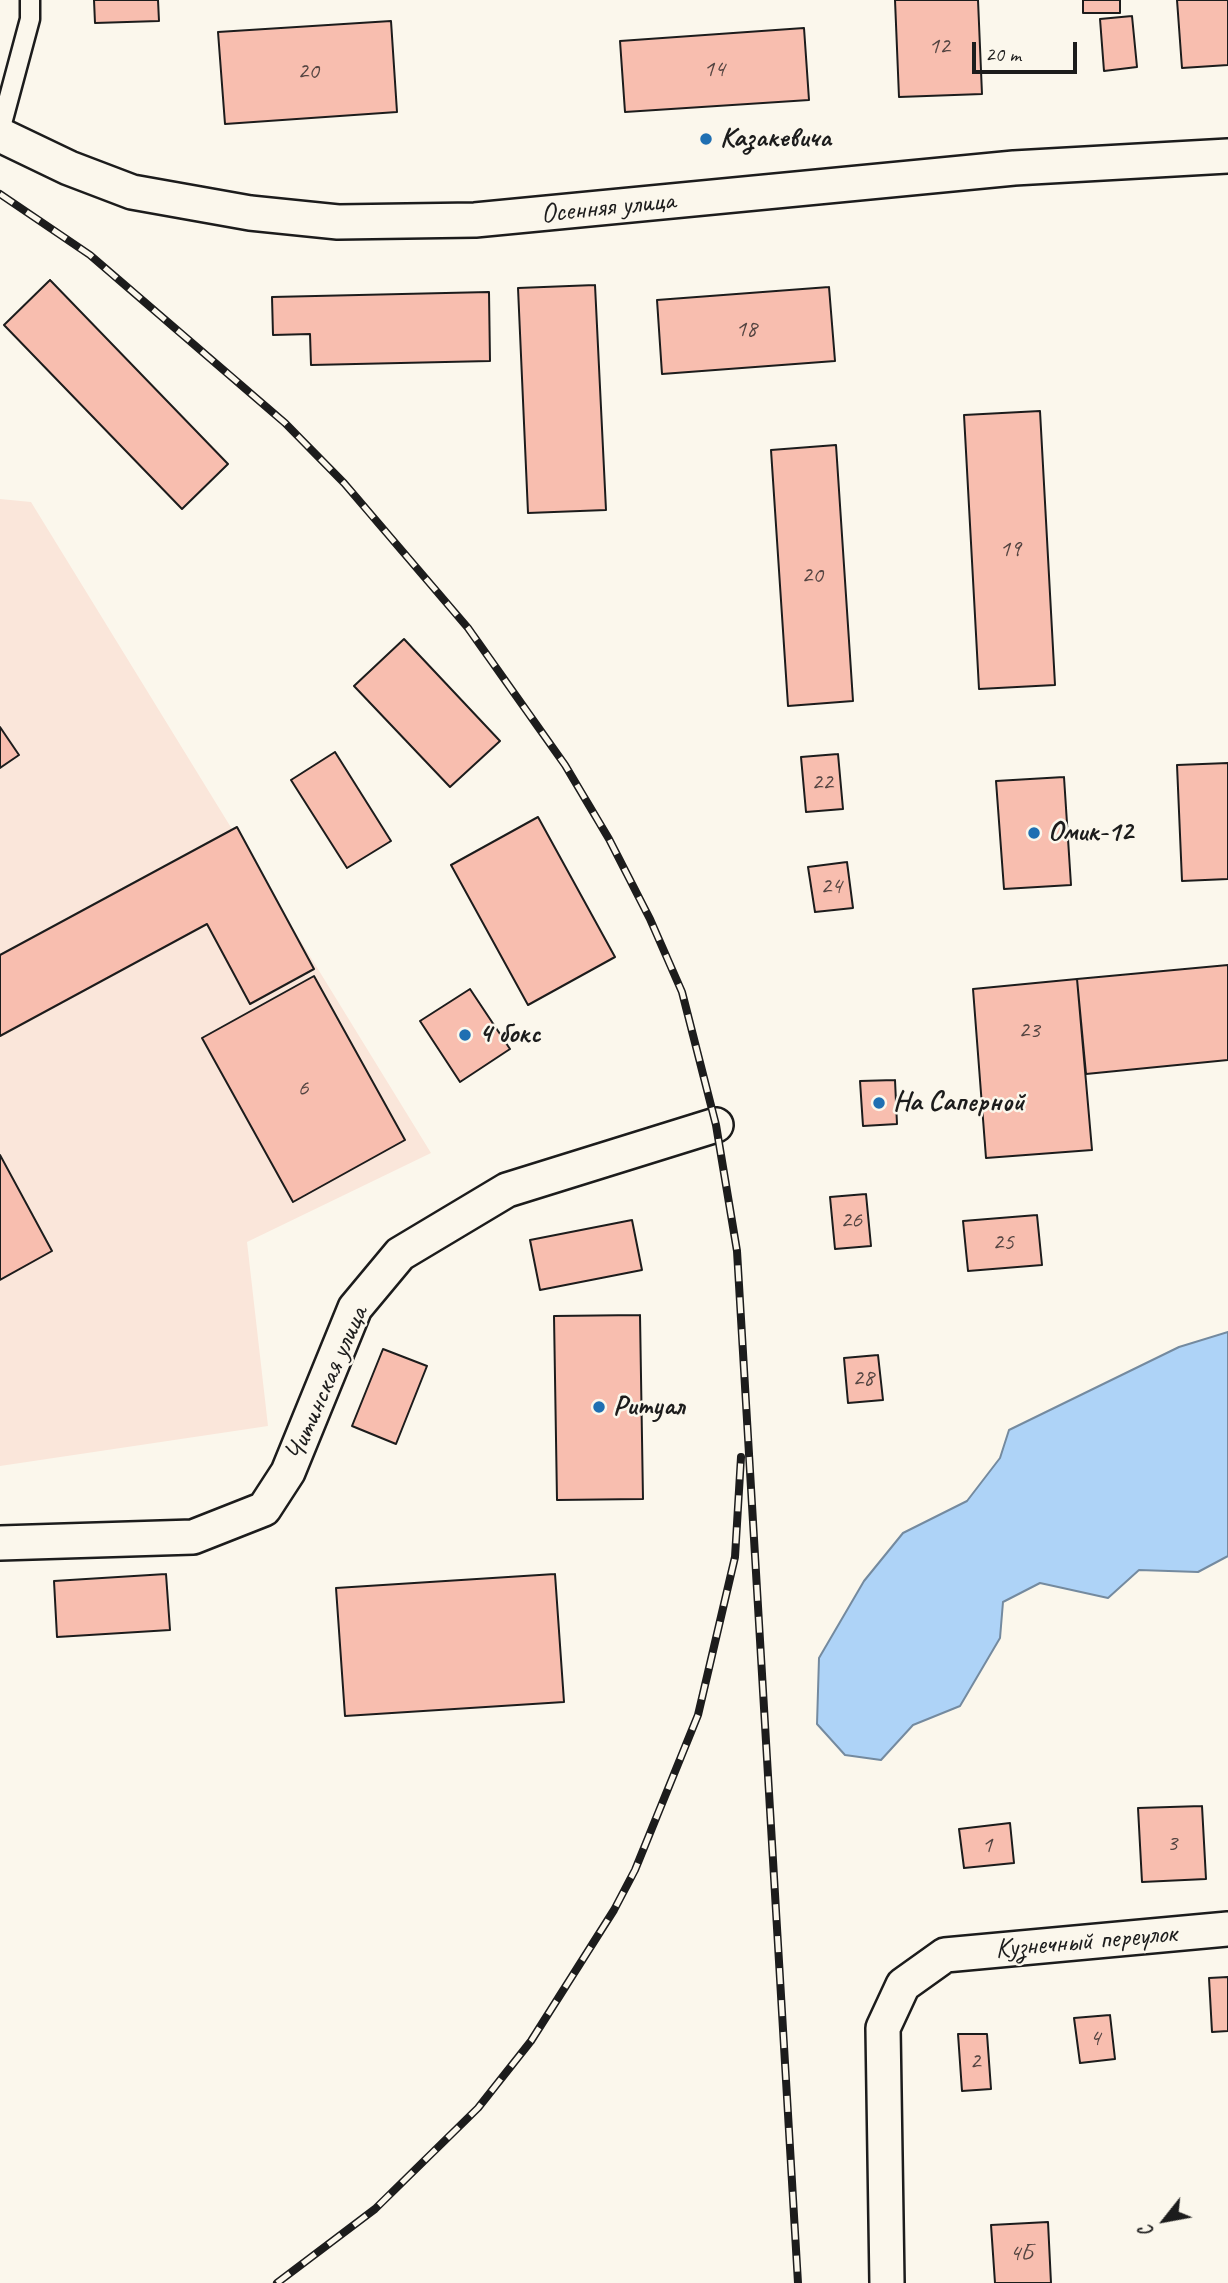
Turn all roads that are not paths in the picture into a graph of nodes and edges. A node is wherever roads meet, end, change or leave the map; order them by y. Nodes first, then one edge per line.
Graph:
1 (30, 0) edge
2 (0, 133) edge
3 (1228, 156) edge
4 (716, 1125) dead end
5 (0, 1543) edge
6 (1228, 1929) edge
7 (887, 2283) edge

1 - 2 lane
2 - 3 street, Осенняя улица
4 - 5 street, Читинская улица
6 - 7 street, Кузнечный переулок

